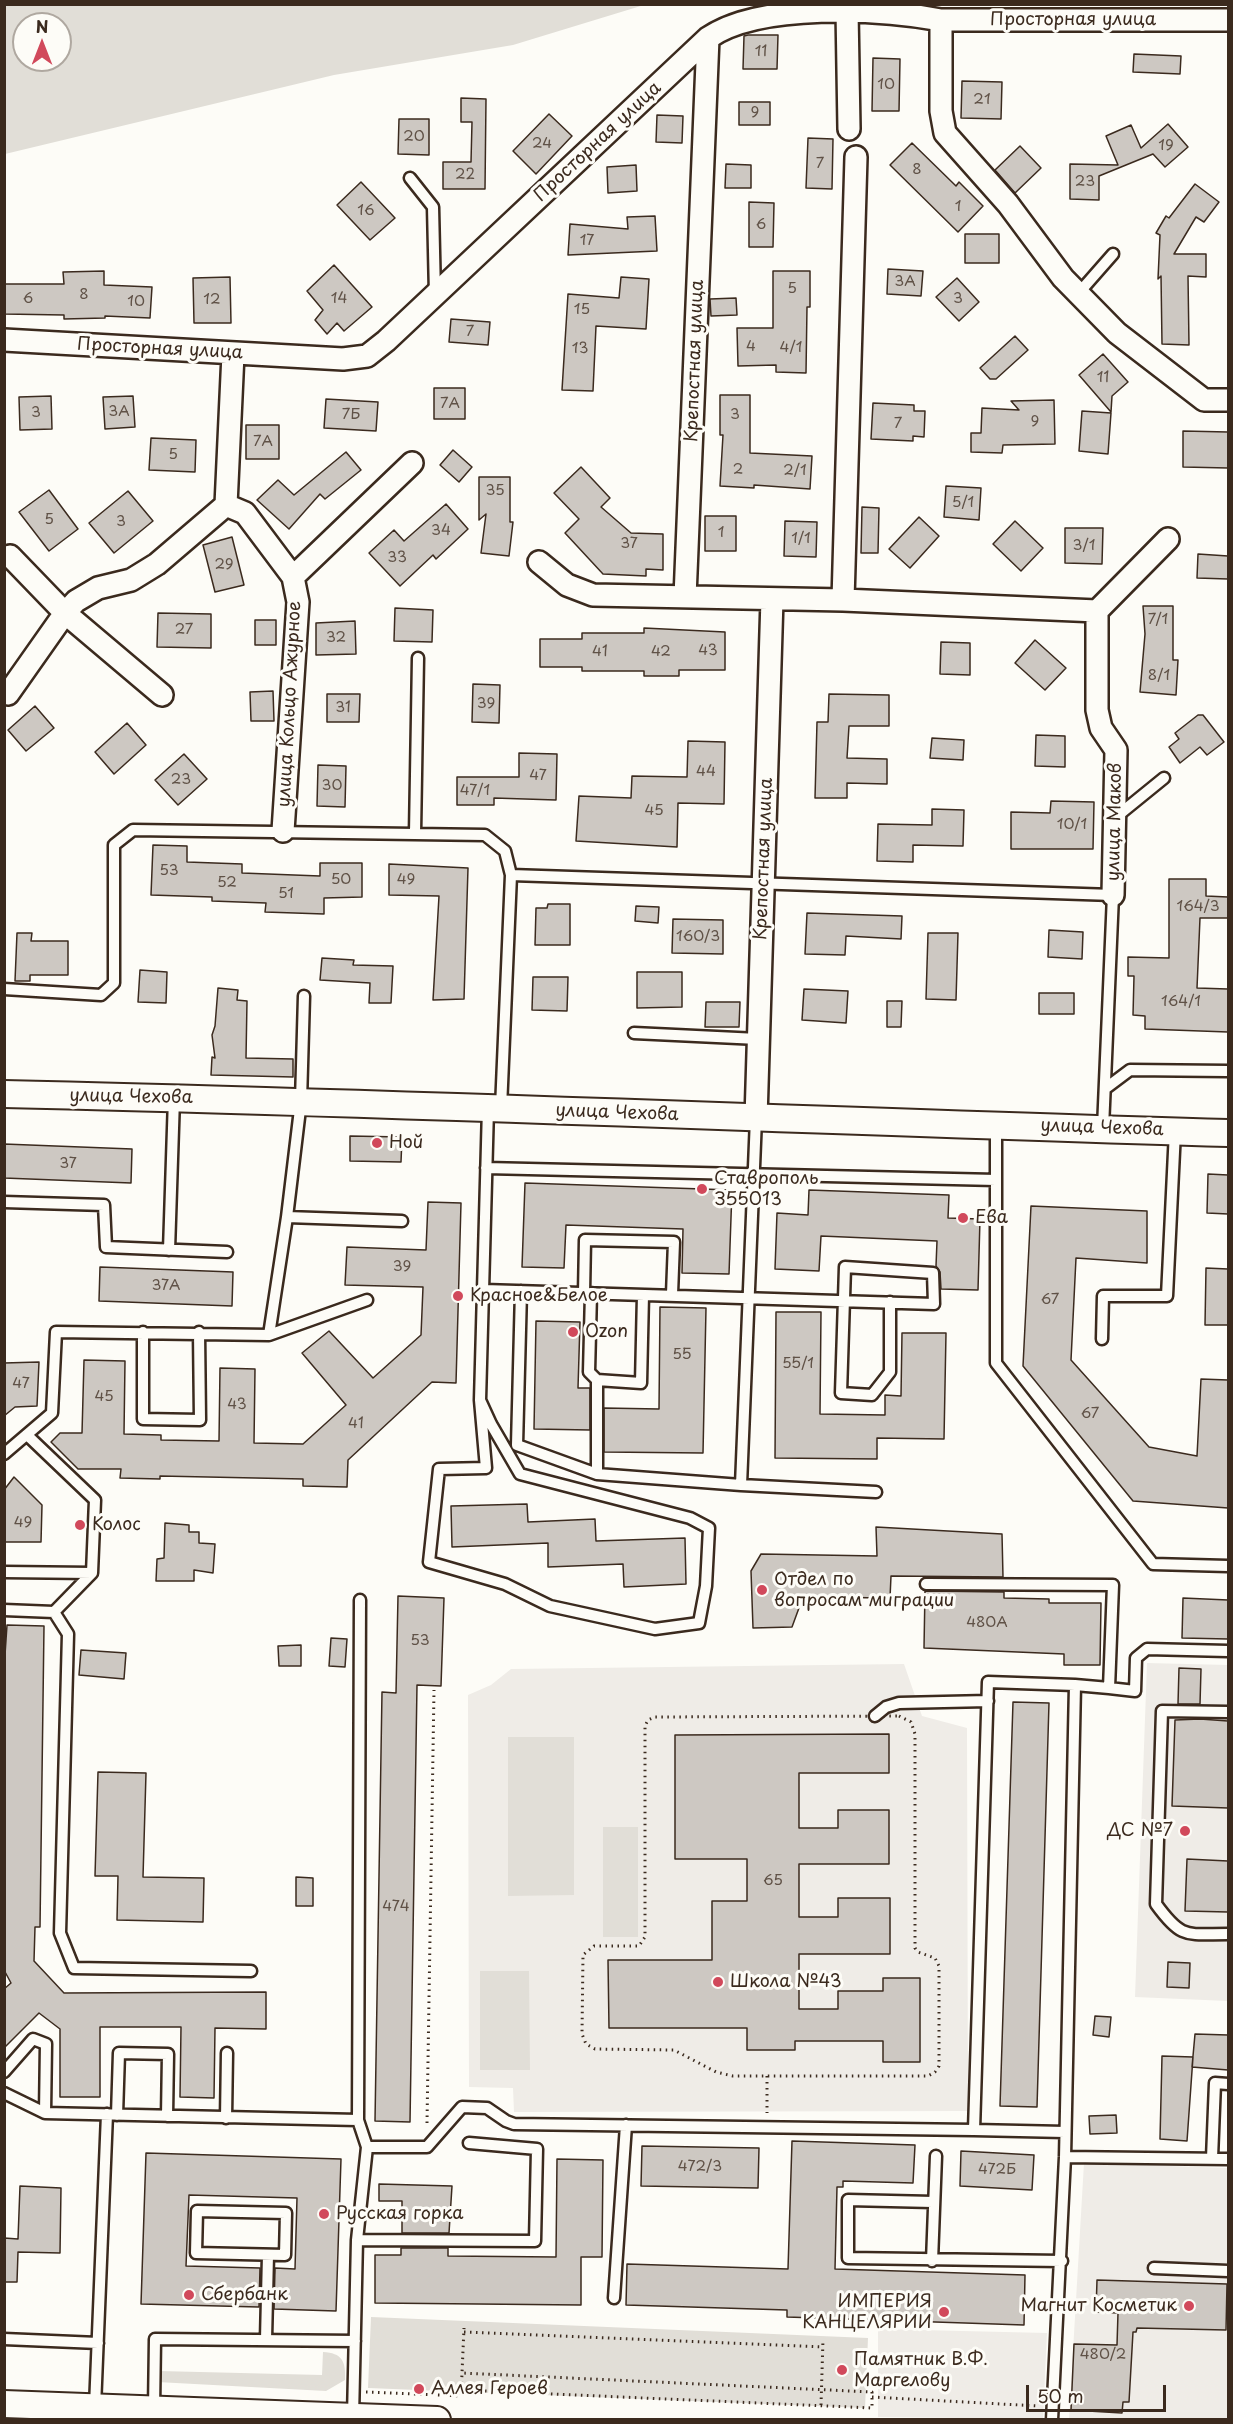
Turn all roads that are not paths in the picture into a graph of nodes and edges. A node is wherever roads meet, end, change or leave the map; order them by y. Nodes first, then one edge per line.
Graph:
1 (847, 10) junction
2 (940, 20) junction
3 (1228, 21) edge
4 (708, 38) junction
5 (849, 129) dead end
6 (856, 157) dead end
7 (410, 178) dead end
8 (1113, 254) dead end
9 (435, 295) junction
10 (1077, 295) junction
11 (4, 340) edge
12 (233, 354) junction
13 (1228, 400) edge
14 (412, 463) dead end
15 (226, 505) junction
16 (1168, 539) dead end
17 (10, 556) dead end
18 (539, 562) dead end
19 (293, 577) junction
20 (685, 597) junction
21 (772, 599) junction
22 (843, 600) junction
23 (1097, 611) junction
24 (65, 613) junction
25 (418, 658) dead end
26 (8, 694) dead end
27 (162, 695) dead end
28 (1164, 778) dead end
29 (1116, 817) junction
30 (284, 831) junction
31 (415, 833) junction
32 (511, 874) junction
33 (763, 884) junction
34 (1113, 895) junction
35 (4, 989) edge
36 (304, 996) dead end
37 (634, 1033) dead end
38 (758, 1039) junction
39 (1228, 1071) edge
40 (1106, 1088) junction
41 (4, 1094) edge
42 (174, 1098) junction
43 (301, 1101) junction
44 (494, 1108) junction
45 (756, 1119) junction
46 (996, 1125) junction
47 (1103, 1128) junction
48 (1174, 1131) junction
49 (1228, 1133) edge
50 (486, 1168) junction
51 (755, 1176) junction
52 (996, 1180) junction
53 (4, 1202) edge
54 (287, 1217) junction
55 (402, 1221) dead end
56 (169, 1250) junction
57 (228, 1252) dead end
58 (484, 1290) junction
59 (521, 1291) junction
60 (587, 1293) junction
61 (672, 1294) junction
62 (642, 1295) junction
63 (749, 1298) junction
64 (368, 1299) dead end
65 (843, 1300) junction
66 (891, 1302) junction
67 (143, 1332) junction
68 (199, 1332) junction
69 (269, 1335) junction
70 (1102, 1339) dead end
71 (597, 1380) junction
72 (480, 1400) junction
73 (27, 1435) junction
74 (4, 1454) edge
75 (597, 1474) junction
76 (741, 1485) junction
77 (876, 1492) dead end
78 (1228, 1566) edge
79 (4, 1572) edge
80 (92, 1573) junction
81 (926, 1584) dead end
82 (360, 1600) dead end
83 (4, 1610) edge
84 (54, 1612) junction
85 (1228, 1651) edge
86 (1075, 1685) junction
87 (1109, 1688) junction
88 (988, 1701) junction
89 (1228, 1712) edge
90 (875, 1716) road end
91 (1228, 1934) edge
92 (251, 1971) dead end
93 (227, 2053) dead end
94 (4, 2072) edge
95 (1228, 2084) edge
96 (4, 2093) edge
97 (45, 2113) junction
98 (112, 2114) junction
99 (167, 2116) junction
100 (226, 2118) junction
101 (358, 2120) junction
102 (626, 2125) junction
103 (974, 2130) junction
104 (1065, 2132) junction
105 (469, 2143) dead end
106 (367, 2147) junction
107 (936, 2156) dead end
108 (1065, 2157) junction
109 (1212, 2158) junction
110 (1228, 2159) edge
111 (933, 2202) junction
112 (357, 2240) junction
113 (267, 2255) junction
114 (932, 2261) junction
115 (1062, 2261) junction
116 (1154, 2268) dead end
117 (1228, 2271) edge
118 (614, 2298) dead end
119 (266, 2338) junction
120 (4, 2339) edge
121 (355, 2341) junction
122 (98, 2343) junction
123 (4, 2404) edge
124 (95, 2407) junction
125 (154, 2414) edge
126 (353, 2416) junction
127 (437, 2420) edge
128 (1052, 2420) edge

1 - 2 street, Просторная улица
1 - 4 street, Просторная улица
1 - 5 street
2 - 3 street, Просторная улица
2 - 10 street
4 - 9 street, Просторная улица
4 - 20 street, Крепостная улица
6 - 22 street
7 - 9 lane
8 - 10 lane
9 - 12 street, Просторная улица
10 - 13 street
11 - 12 street, Просторная улица
12 - 15 street
14 - 19 street, улица Кольцо Ажурное
15 - 19 street, улица Кольцо Ажурное
15 - 24 street
16 - 23 street
17 - 24 street
18 - 20 street
19 - 30 street, улица Кольцо Ажурное
20 - 21 street
21 - 22 street
21 - 33 street, Крепостная улица
22 - 23 street
23 - 29 street, улица Маков
24 - 26 street
24 - 27 street
25 - 31 lane
28 - 29 lane
29 - 34 street, улица Маков
30 - 31 lane
30 - 35 lane
31 - 32 lane
32 - 33 lane
32 - 44 lane
33 - 34 lane
33 - 38 street, Крепостная улица
34 - 40 lane
36 - 43 lane
37 - 38 lane
38 - 45 street, Крепостная улица
39 - 40 lane
40 - 47 lane
41 - 42 street, улица Чехова
42 - 43 street, улица Чехова
42 - 56 lane
43 - 44 street, улица Чехова
43 - 54 lane
44 - 45 street, улица Чехова
44 - 50 lane
45 - 46 street, улица Чехова
45 - 51 lane
46 - 47 street, улица Чехова
46 - 52 lane
47 - 48 street, улица Чехова
48 - 49 street, улица Чехова
48 - 70 lane
50 - 51 lane
50 - 58 lane
51 - 52 lane
51 - 63 lane
52 - 78 lane
53 - 56 lane
54 - 55 lane
54 - 69 lane
56 - 57 lane
58 - 59 lane
58 - 72 lane
59 - 60 lane
59 - 75 lane
60 - 61 lane
60 - 62 lane
60 - 71 lane
61 - 62 lane
61 - 63 lane
62 - 71 lane
63 - 65 lane
63 - 76 lane
64 - 69 lane
65 - 66 lane
65 - 66 lane
65 - 66 lane
67 - 68 lane
67 - 68 lane
67 - 73 lane
68 - 69 lane
71 - 75 lane
72 - 72 lane
73 - 74 lane
73 - 80 lane
75 - 76 lane
76 - 77 lane
79 - 80 lane
80 - 84 lane
81 - 87 lane
82 - 101 lane
83 - 84 lane
84 - 92 lane
85 - 87 lane
86 - 87 lane
86 - 88 lane
86 - 104 lane
88 - 90 lane
88 - 103 lane
89 - 91 lane
93 - 100 lane
94 - 97 lane
95 - 109 lane
96 - 97 lane
97 - 98 lane
98 - 99 lane
98 - 99 lane
98 - 122 lane
99 - 100 lane
100 - 101 lane
101 - 106 lane
102 - 103 lane
102 - 106 lane
102 - 118 lane
103 - 104 lane
104 - 108 lane
105 - 112 lane
106 - 112 lane
107 - 111 lane
108 - 109 lane
108 - 115 lane
109 - 110 lane
111 - 114 lane
111 - 114 lane
112 - 121 lane
113 - 113 lane
113 - 119 lane
114 - 115 lane
115 - 128 lane
116 - 117 lane
119 - 121 lane
119 - 125 lane
120 - 122 lane
121 - 126 lane
122 - 124 lane
123 - 124 street
124 - 125 street
125 - 126 street
126 - 127 street

